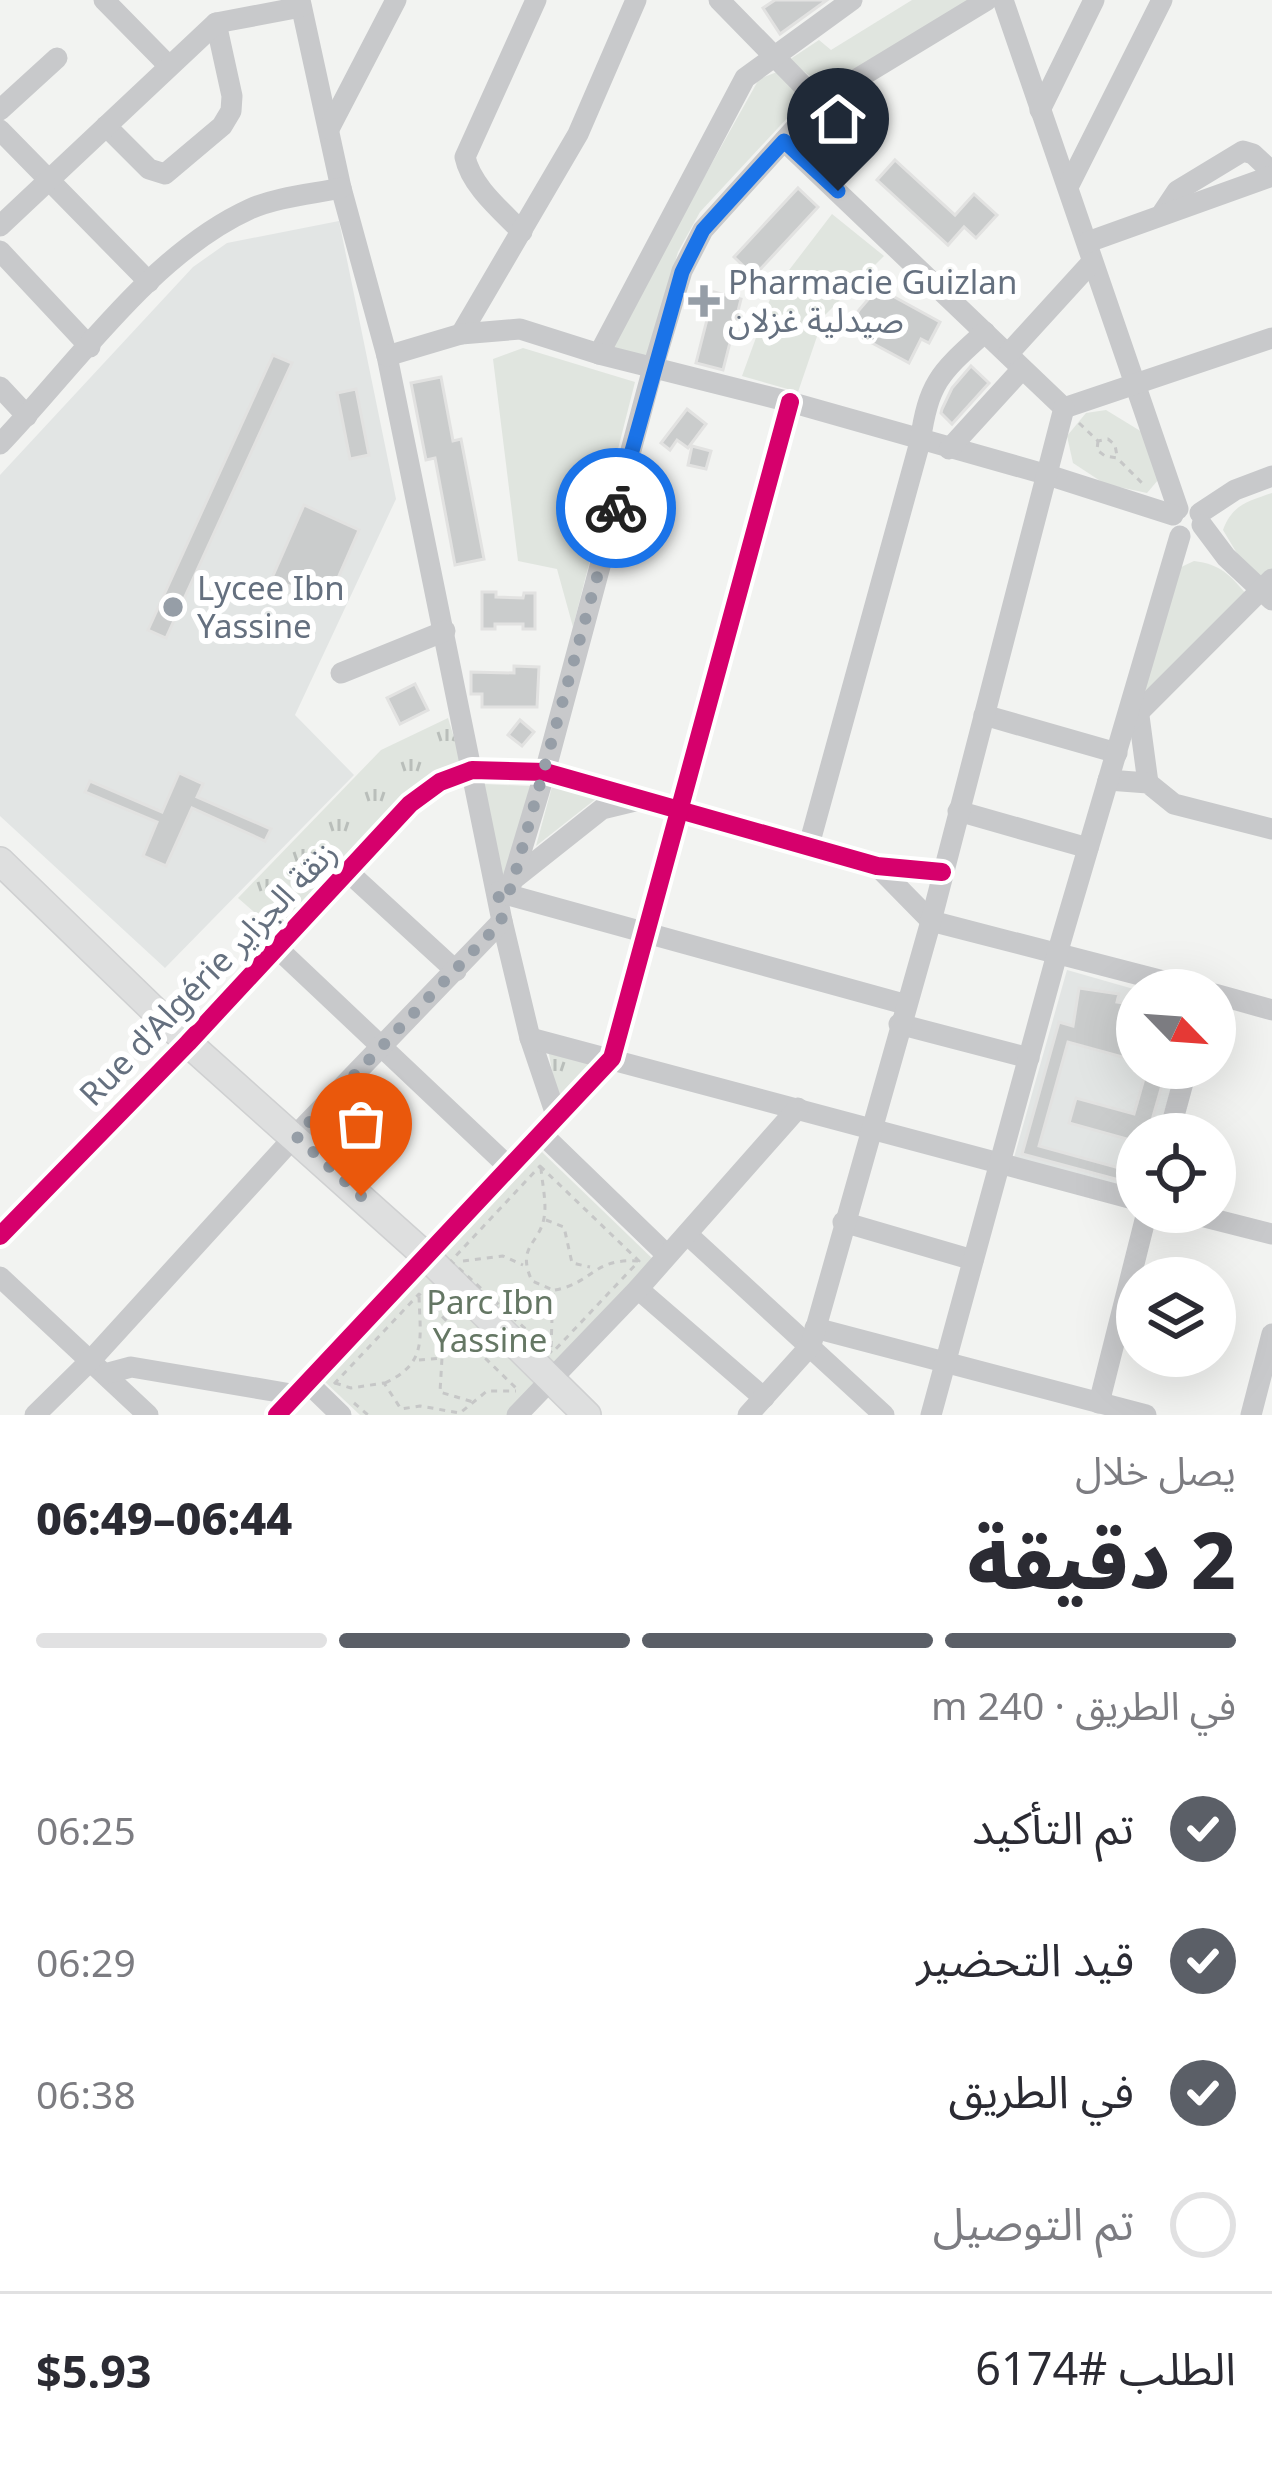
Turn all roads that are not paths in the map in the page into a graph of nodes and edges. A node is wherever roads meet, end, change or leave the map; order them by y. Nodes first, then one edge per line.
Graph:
1 (104, 0) edge
2 (396, 0) edge
3 (536, 0) edge
4 (636, 0) edge
5 (719, 0) edge
6 (852, 0) edge
7 (987, 0) edge
8 (1003, 0) edge
9 (1026, 0) edge
10 (1094, 0) edge
11 (1162, 0) edge
12 (301, 3) edge
13 (217, 23) junction
14 (1013, 28) junction
15 (57, 58) dead end
16 (774, 58) junction
17 (168, 65) junction
18 (818, 102) junction
19 (0, 110) edge
20 (1040, 110) junction
21 (106, 126) junction
22 (328, 129) junction
23 (0, 130) edge
24 (784, 141) junction
25 (1272, 174) edge
26 (48, 180) junction
27 (1068, 187) junction
28 (341, 188) junction
29 (1163, 212) junction
30 (0, 226) edge
31 (521, 232) junction
32 (0, 251) edge
33 (1090, 253) junction
34 (149, 282) junction
35 (985, 332) junction
36 (461, 334) junction
37 (1272, 338) edge
38 (90, 346) junction
39 (599, 354) junction
40 (387, 356) junction
41 (1015, 361) junction
42 (653, 368) junction
43 (1136, 385) junction
44 (0, 387) edge
45 (790, 402) junction
46 (1064, 408) junction
47 (27, 416) junction
48 (920, 442) junction
49 (0, 444) edge
50 (949, 449) junction
51 (1048, 475) junction
52 (1272, 476) edge
53 (1187, 523) junction
54 (1268, 590) edge
55 (445, 631) junction
56 (341, 674) dead end
57 (984, 715) junction
58 (1132, 721) junction
59 (1117, 752) junction
60 (472, 770) junction
61 (545, 772) junction
62 (1108, 780) junction
63 (1148, 782) junction
64 (635, 800) junction
65 (680, 811) junction
66 (958, 811) junction
67 (1272, 829) edge
68 (809, 844) junction
69 (1088, 848) junction
70 (0, 861) edge
71 (877, 866) junction
72 (347, 871) junction
73 (942, 872) junction
74 (507, 888) junction
75 (502, 921) junction
76 (931, 921) junction
77 (644, 932) junction
78 (276, 947) junction
79 (1057, 954) junction
80 (1116, 969) edge
81 (456, 971) junction
82 (1236, 1000) edge
83 (1272, 1010) edge
84 (902, 1014) junction
85 (530, 1037) junction
86 (188, 1042) junction
87 (385, 1046) junction
88 (612, 1058) junction
89 (1029, 1058) junction
90 (798, 1108) junction
91 (550, 1126) junction
92 (873, 1128) junction
93 (296, 1136) junction
94 (1000, 1165) junction
95 (510, 1168) junction
96 (1116, 1195) edge
97 (843, 1222) junction
98 (1236, 1225) edge
99 (1142, 1233) edge
100 (687, 1234) junction
101 (1272, 1234) edge
102 (0, 1236) edge
103 (667, 1255) junction
104 (439, 1259) junction
105 (973, 1260) junction
106 (0, 1277) edge
107 (638, 1289) junction
108 (1272, 1334) edge
109 (813, 1336) junction
110 (946, 1362) junction
111 (551, 1365) junction
112 (98, 1367) junction
113 (302, 1389) junction
114 (1099, 1403) junction
115 (756, 1406) edge
116 (42, 1413) edge
117 (148, 1415) edge
118 (278, 1415) edge
119 (341, 1415) edge
120 (517, 1415) edge
121 (587, 1415) edge
122 (884, 1415) edge
123 (931, 1415) edge
124 (1146, 1415) edge
125 (1251, 1415) edge

1 - 17 street
2 - 22 street
3 - 31 street
4 - 31 street
5 - 16 street
6 - 16 street
7 - 18 street
8 - 14 street
9 - 14 street
10 - 20 street
11 - 27 street
12 - 13 street
12 - 22 street
13 - 17 street
13 - 21 street
14 - 20 street
15 - 19 street
16 - 18 street
16 - 39 street
17 - 21 street
18 - 24 street
20 - 27 street
21 - 26 street
22 - 28 street
23 - 26 street
24 - 35 street
24 - 42 street
25 - 29 street
25 - 29 street
26 - 30 street
26 - 34 street
27 - 33 street
28 - 34 street
28 - 40 street
29 - 33 street
31 - 36 street
32 - 38 street
33 - 41 street
33 - 43 street
34 - 38 street
35 - 41 street
35 - 48 street
36 - 39 street
36 - 40 street
37 - 43 street
38 - 47 street
39 - 42 street
40 - 55 street
41 - 46 street
41 - 50 street
42 - 45 street
42 - 61 street
43 - 46 street
43 - 53 street
44 - 47 street
45 - 48 street
45 - 65 street
46 - 51 street
47 - 49 street
48 - 50 street
48 - 68 street
50 - 51 street
51 - 53 street
51 - 57 street
52 - 53 street
53 - 54 street
53 - 58 street
54 - 58 street
55 - 56 street
55 - 60 street
57 - 59 street
57 - 66 street
58 - 59 street
58 - 63 street
59 - 62 street
60 - 61 street
60 - 72 street, Rue d'Algérie زنقة الجزاير
60 - 74 street
61 - 64 street
61 - 74 street
62 - 63 street
62 - 69 street
63 - 67 street
64 - 65 street
64 - 74 street
65 - 68 street
65 - 77 street
66 - 69 street
66 - 73 street
68 - 71 street
69 - 79 street
70 - 86 main road
71 - 73 street
71 - 76 street
72 - 78 street, Rue d'Algérie زنقة الجزاير
72 - 81 street
73 - 76 street
74 - 75 street
74 - 77 street
75 - 81 street
75 - 85 street
76 - 79 street
76 - 84 street
77 - 84 street
77 - 88 street
78 - 86 street, Rue d'Algérie زنقة الجزاير
78 - 87 street
79 - 80 street
79 - 89 street
81 - 87 street
82 - 83 street
84 - 89 street
84 - 92 street
85 - 88 street
85 - 91 street
86 - 93 main road
86 - 102 street, Rue d'Algérie زنقة الجزاير
87 - 93 street
87 - 95 street
88 - 90 street
88 - 91 street
89 - 94 street
90 - 92 street
90 - 100 street
91 - 95 street
91 - 103 street
92 - 94 street
92 - 97 street
93 - 104 main road
93 - 112 street
94 - 96 street
94 - 105 street
95 - 104 street
97 - 105 street
97 - 109 street
98 - 101 street
99 - 114 street
100 - 103 street
100 - 109 street
103 - 107 street
104 - 111 main road
104 - 113 street
105 - 110 street
106 - 112 street
107 - 111 street
107 - 115 street
108 - 125 street
109 - 110 street
109 - 115 street
109 - 122 street
110 - 114 street
110 - 123 street
111 - 120 street
111 - 121 main road
112 - 113 street
112 - 116 street
112 - 117 street
113 - 118 street
113 - 119 street
114 - 124 street

